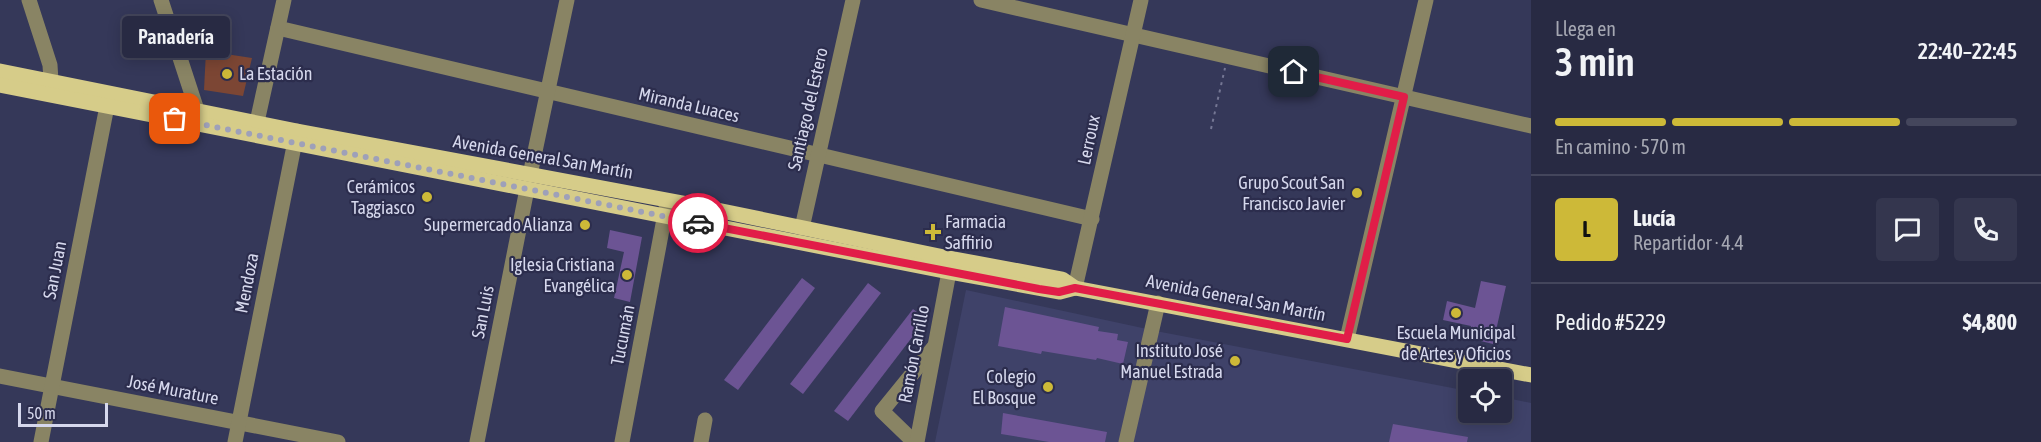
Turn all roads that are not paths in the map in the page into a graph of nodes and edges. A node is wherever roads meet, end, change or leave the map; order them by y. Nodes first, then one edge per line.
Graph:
1 (29, 0) edge
2 (161, 0) edge
3 (284, 0) edge
4 (567, 0) edge
5 (853, 0) edge
6 (981, 0) edge
7 (1141, 0) edge
8 (1426, 0) edge
9 (278, 28) junction
10 (1132, 35) junction
11 (0, 71) edge
12 (51, 81) junction
13 (0, 85) edge
14 (549, 92) junction
15 (1404, 97) junction
16 (107, 106) junction
17 (198, 117) junction
18 (257, 122) junction
19 (1531, 126) edge
20 (296, 137) junction
21 (817, 156) junction
22 (528, 182) junction
23 (668, 200) junction
24 (666, 216) junction
25 (1092, 219) junction
26 (802, 228) junction
27 (949, 272) junction
28 (1075, 288) junction
29 (1158, 303) junction
30 (1347, 339) junction
31 (935, 345) junction
32 (1531, 375) edge
33 (0, 376) edge
34 (52, 386) junction
35 (705, 420) dead end
36 (239, 423) junction
37 (41, 442) edge
38 (235, 442) edge
39 (338, 442) edge
40 (477, 442) edge
41 (622, 442) edge
42 (701, 442) edge
43 (915, 442) edge
44 (1126, 442) edge

1 - 12 street
2 - 17 street
3 - 9 street
4 - 14 street, San Luis
5 - 21 street, Santiago del Estero
6 - 10 street
7 - 10 street, Lerroux
8 - 15 street
9 - 14 street, Miranda Luaces
9 - 18 street
10 - 15 street
10 - 25 street, Lerroux
11 - 12 main road, Avenida General San Martín
12 - 17 main road, Avenida General San Martín
13 - 16 main road, Avenida General San Martín
14 - 21 street, Miranda Luaces
14 - 22 street, San Luis
15 - 19 street
15 - 30 street
16 - 17 main road, Avenida General San Martín
16 - 34 street, San Juan
17 - 18 main road, Avenida General San Martín
17 - 20 main road, Avenida General San Martín
18 - 20 main road, Avenida General San Martín
20 - 22 main road, Avenida General San Martín
20 - 36 street, Mendoza
21 - 25 street, Miranda Luaces
21 - 26 street, Santiago del Estero
22 - 23 main road, Avenida General San Martín
22 - 24 main road, Avenida General San Martín
22 - 40 street, San Luis
23 - 24 street, Tucumán
23 - 26 main road, Avenida General San Martín
24 - 27 main road, Avenida General San Martín
24 - 41 street, Tucumán
25 - 28 street, Lerroux
26 - 28 main road, Avenida General San Martín
27 - 28 main road, Avenida General San Martín
27 - 31 street, Ramón Carrillo
28 - 29 main road, Avenida General San Martín
29 - 30 main road, Avenida General San Martín
29 - 44 street
30 - 32 main road, Avenida General San Martín
31 - 43 street, Ramón Carrillo
31 - 43 street
33 - 34 street, José Murature
34 - 36 street, José Murature
34 - 37 street, San Juan
35 - 42 street
36 - 38 street, Mendoza
36 - 39 street, José Murature

